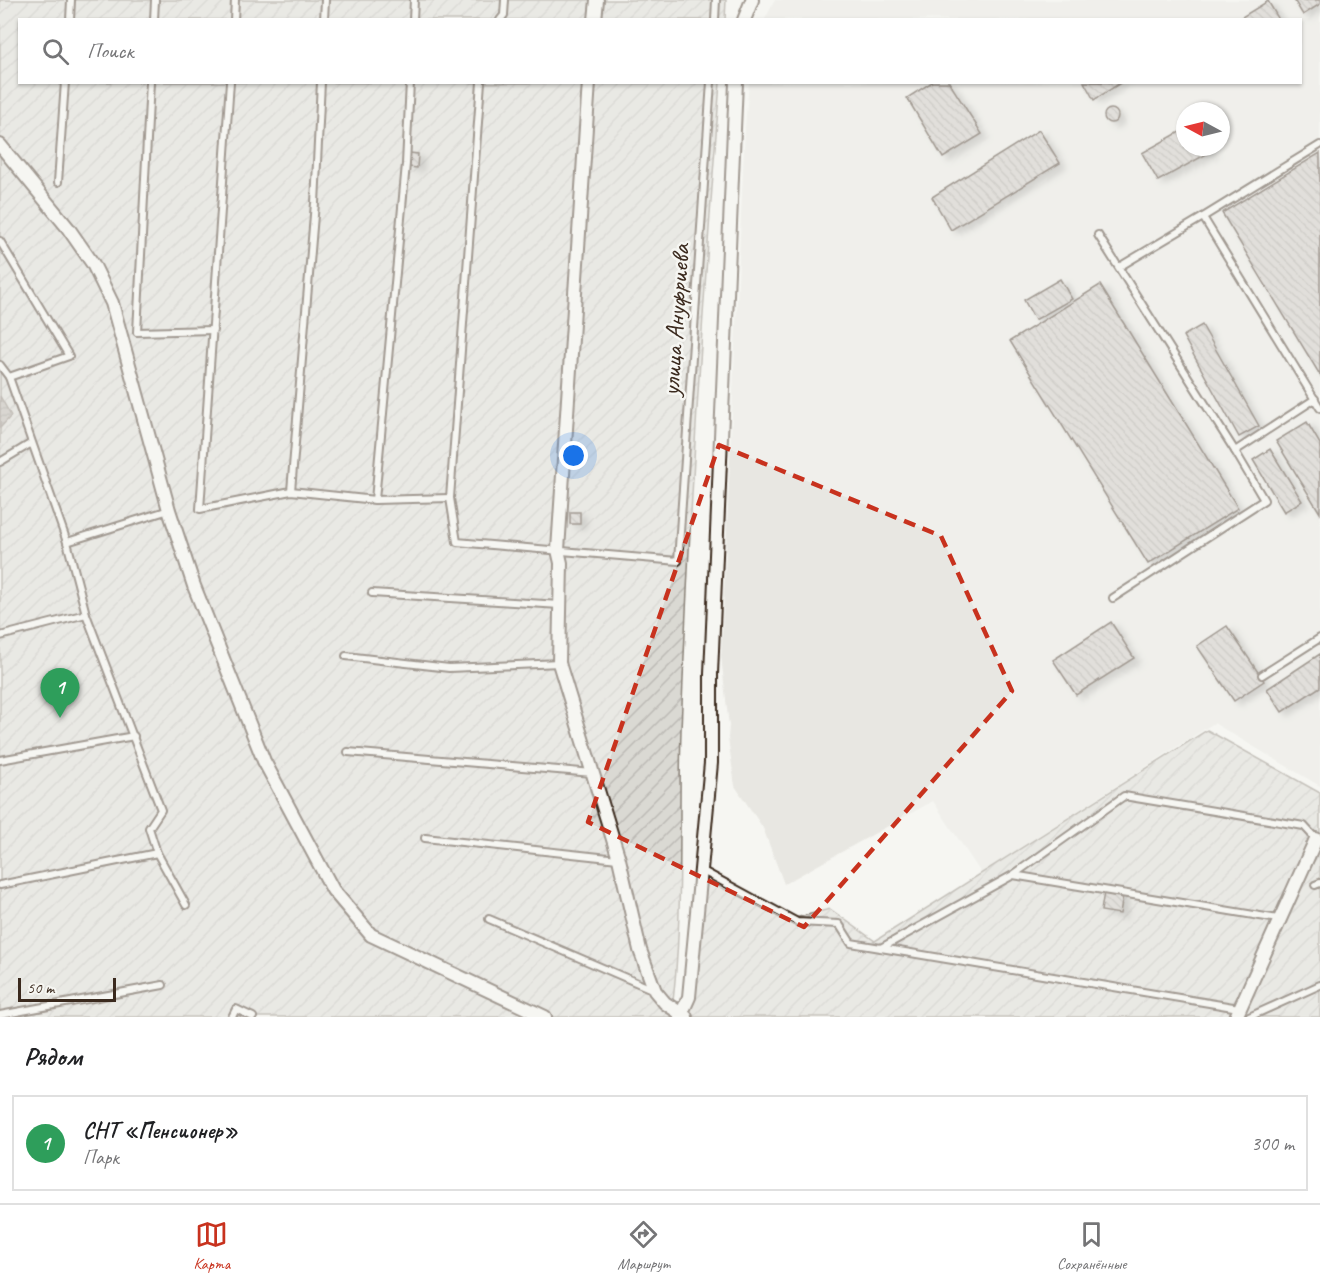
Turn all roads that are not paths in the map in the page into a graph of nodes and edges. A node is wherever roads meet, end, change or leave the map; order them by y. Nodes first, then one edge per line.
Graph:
1 (71, 0) edge
2 (155, 0) edge
3 (235, 0) edge
4 (325, 0) edge
5 (414, 0) edge
6 (505, 0) edge
7 (597, 0) edge
8 (716, 0) edge
9 (752, 0) edge
10 (70, 18) edge
11 (154, 18) edge
12 (234, 18) edge
13 (324, 18) edge
14 (413, 18) edge
15 (502, 18) edge
16 (595, 18) edge
17 (715, 18) edge
18 (745, 18) edge
19 (65, 84) edge
20 (150, 84) edge
21 (230, 84) edge
22 (321, 84) edge
23 (410, 84) edge
24 (482, 84) edge
25 (589, 84) edge
26 (711, 84) edge
27 (736, 84) edge
28 (0, 145) edge
29 (1320, 145) edge
30 (58, 182) dead end
31 (1203, 217) junction
32 (1098, 235) dead end
33 (0, 241) edge
34 (1119, 267) junction
35 (213, 330) junction
36 (0, 365) edge
37 (9, 377) junction
38 (1315, 399) junction
39 (1320, 408) edge
40 (30, 444) junction
41 (1235, 451) junction
42 (0, 462) edge
43 (291, 491) junction
44 (450, 498) junction
45 (375, 500) junction
46 (169, 510) junction
47 (67, 542) junction
48 (558, 550) junction
49 (372, 593) dead end
50 (1113, 598) dead end
51 (561, 605) junction
52 (86, 615) junction
53 (0, 636) edge
54 (1320, 638) edge
55 (346, 656) dead end
56 (560, 663) junction
57 (1262, 675) dead end
58 (134, 736) junction
59 (348, 752) dead end
60 (0, 760) edge
61 (593, 773) junction
62 (425, 838) dead end
63 (1316, 839) joint
64 (156, 853) junction
65 (619, 859) junction
66 (701, 870) junction
67 (1013, 875) junction
68 (0, 885) edge
69 (186, 904) dead end
70 (489, 919) dead end
71 (1278, 919) junction
72 (880, 949) junction
73 (163, 985) dead end
74 (1320, 985) edge
75 (655, 991) junction
76 (1238, 1013) edge
77 (0, 1015) edge
78 (682, 1016) edge
79 (232, 1017) edge
80 (253, 1017) edge
81 (545, 1017) edge
82 (1249, 1017) edge

1 - 10 lane
2 - 11 lane
3 - 12 lane
4 - 13 lane
5 - 14 lane
6 - 15 lane
7 - 16 street
8 - 17 lane
9 - 18 street
19 - 30 lane
20 - 35 lane
21 - 35 lane
22 - 43 lane
23 - 45 lane
24 - 44 lane
25 - 48 street
26 - 48 lane, улица Ануфриева
27 - 66 street
28 - 46 street
29 - 31 lane
31 - 34 lane
31 - 38 lane
32 - 34 lane
33 - 37 lane
34 - 41 lane
35 - 43 lane
36 - 37 lane
37 - 40 lane
38 - 39 lane
38 - 41 lane
40 - 42 lane
40 - 47 lane
41 - 50 lane
43 - 45 lane
44 - 45 lane
44 - 48 lane
46 - 47 lane
46 - 81 street
47 - 52 lane
48 - 51 street
49 - 51 lane
51 - 56 street
52 - 53 lane
52 - 58 lane
54 - 57 lane
55 - 56 lane
56 - 61 street
58 - 60 lane
58 - 64 lane
59 - 61 lane
61 - 65 street
62 - 65 lane
63 - 67 lane
63 - 71 street
64 - 68 lane
64 - 69 lane
65 - 75 street
66 - 72 lane
66 - 78 street
67 - 71 lane
67 - 72 lane
70 - 75 lane
71 - 76 street
72 - 76 lane
73 - 77 lane
74 - 82 lane
75 - 78 street
79 - 80 lane

